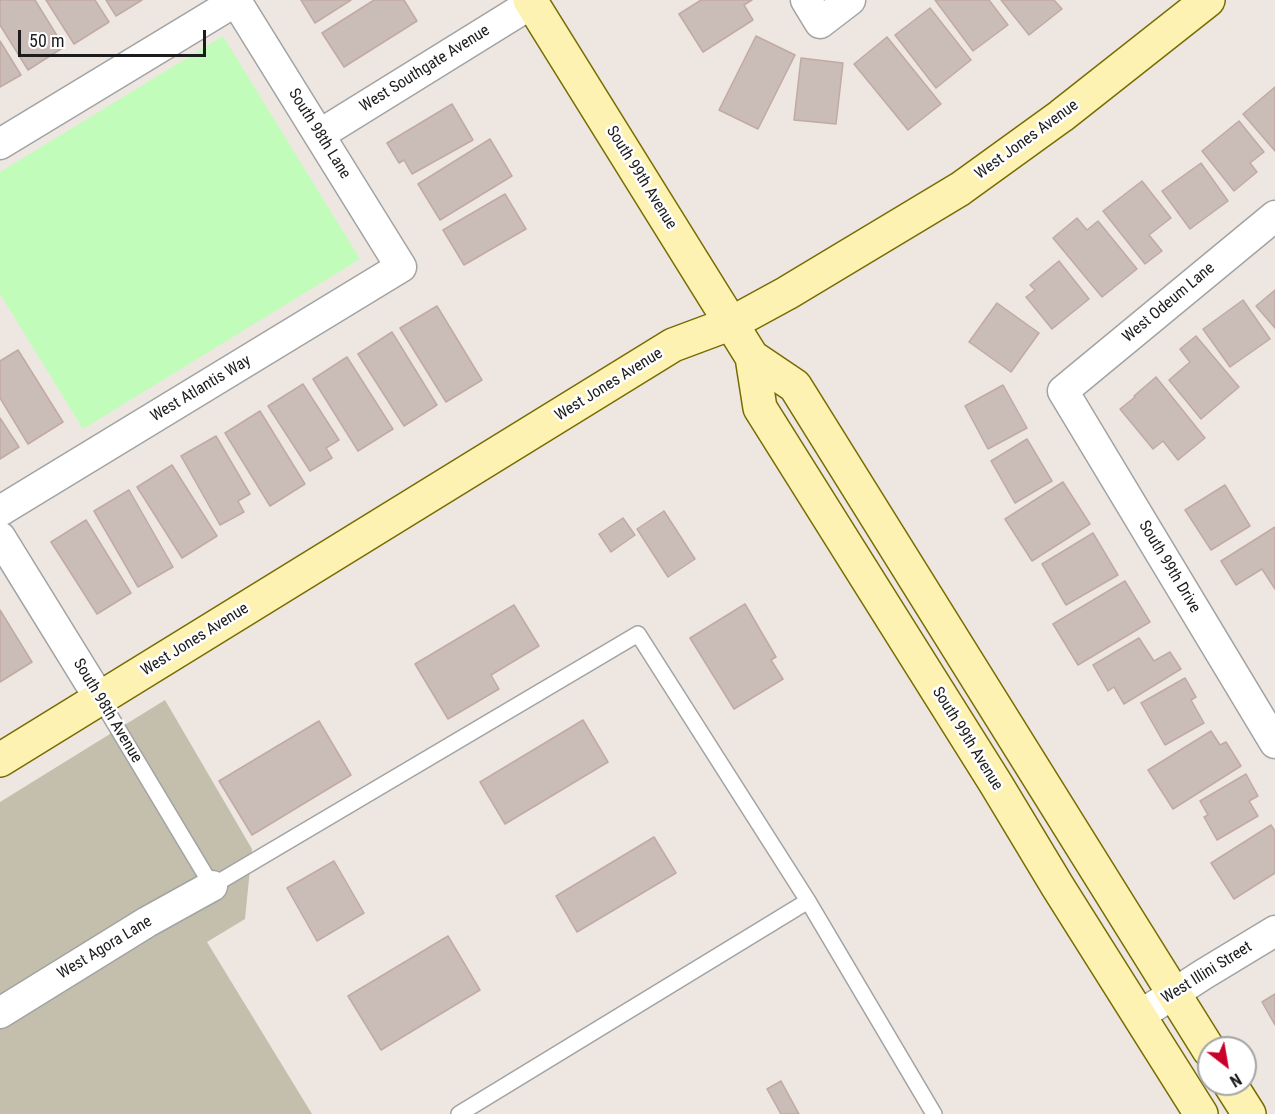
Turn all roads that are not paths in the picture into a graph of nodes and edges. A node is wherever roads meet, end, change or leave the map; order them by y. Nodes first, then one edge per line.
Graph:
1 (850, 0) edge
2 (1208, 0) edge
3 (236, 1) edge
4 (531, 2) edge
5 (813, 11) edge
6 (319, 135) junction
7 (0, 144) edge
8 (1275, 216) edge
9 (401, 267) joint
10 (732, 322) junction
11 (752, 357) junction
12 (1063, 391) joint
13 (0, 511) edge
14 (0, 537) edge
15 (100, 699) junction
16 (1275, 743) edge
17 (0, 760) edge
18 (212, 886) junction
19 (808, 902) junction
20 (1275, 932) edge
21 (1174, 994) junction
22 (0, 1013) edge
23 (1140, 1016) junction
24 (1200, 1036) edge
25 (1238, 1096) edge
26 (466, 1112) edge
27 (934, 1114) edge
28 (1201, 1114) edge
29 (1249, 1114) edge

1 - 5 street
2 - 10 main road, West Jones Avenue
3 - 6 street, South 98th Lane
3 - 7 street
4 - 6 street, West Southgate Avenue
4 - 10 main road, South 99th Avenue
6 - 9 street, South 98th Lane
8 - 12 street, West Odeum Lane
9 - 13 street, West Atlantis Way
10 - 11 main road, South 99th Avenue
10 - 15 main road, West Jones Avenue
11 - 21 main road, South 99th Avenue
11 - 23 main road, South 99th Avenue
12 - 16 street, South 99th Drive
14 - 15 street, South 98th Avenue
15 - 17 main road, West Jones Avenue
15 - 18 lane, South 98th Avenue
18 - 19 lane
18 - 22 street, West Agora Lane
19 - 26 lane
19 - 27 lane
20 - 21 street, West Illini Street
21 - 23 street, West Illini Street
21 - 24 main road, South 99th Avenue
23 - 28 main road, South 99th Avenue
25 - 29 main road

